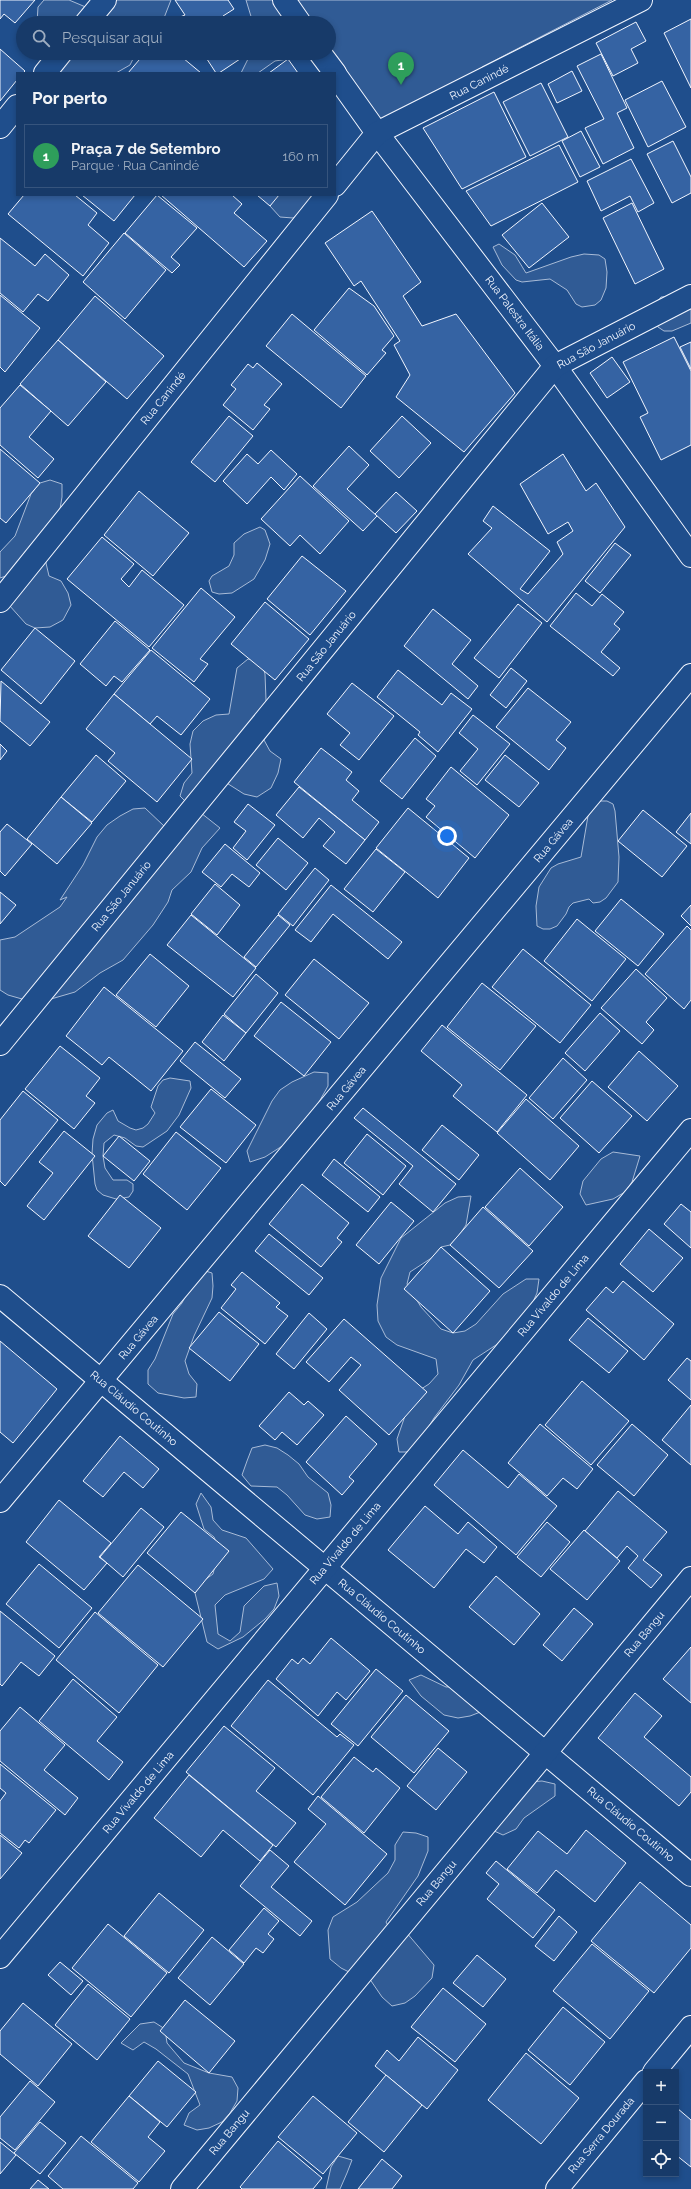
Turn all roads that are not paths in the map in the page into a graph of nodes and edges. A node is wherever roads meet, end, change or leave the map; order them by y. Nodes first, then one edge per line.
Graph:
1 (105, 0) edge
2 (284, 0) edge
3 (642, 0) edge
4 (92, 16) edge
5 (295, 16) edge
6 (55, 60) edge
7 (325, 60) edge
8 (45, 72) edge
9 (334, 72) edge
10 (336, 74) edge
11 (16, 107) edge
12 (0, 127) edge
13 (377, 133) junction
14 (336, 184) edge
15 (326, 196) edge
16 (691, 296) edge
17 (555, 366) junction
18 (691, 556) edge
19 (0, 601) edge
20 (691, 675) edge
21 (0, 1044) edge
22 (691, 1130) edge
23 (0, 1296) edge
24 (101, 1380) junction
25 (0, 1501) edge
26 (325, 1568) junction
27 (691, 1578) edge
28 (545, 1752) junction
29 (691, 1875) edge
30 (0, 1957) edge
31 (691, 2027) edge
32 (656, 2069) edge
33 (643, 2085) edge
34 (182, 2189) edge
35 (557, 2189) edge

1 - 4 street
2 - 5 street
3 - 13 street, Rua Canindé
6 - 8 street
7 - 9 street, Rua Palestra Itália
10 - 13 street, Rua Palestra Itália
11 - 12 street
13 - 14 street, Rua Canindé
13 - 17 street, Rua Palestra Itália
15 - 19 street, Rua Canindé
16 - 17 street, Rua São Januário
17 - 18 street, Rua Palestra Itália
17 - 21 street, Rua São Januário
20 - 24 street, Rua Gávea
22 - 26 street, Rua Vivaldo de Lima
23 - 24 street, Rua Cláudio Coutinho
24 - 25 street, Rua Gávea
24 - 26 street, Rua Cláudio Coutinho
26 - 28 street, Rua Cláudio Coutinho
26 - 30 street, Rua Vivaldo de Lima
27 - 28 street, Rua Bangu
28 - 29 street, Rua Cláudio Coutinho
28 - 34 street, Rua Bangu
31 - 32 street
33 - 35 street, Rua Serra Dourada

